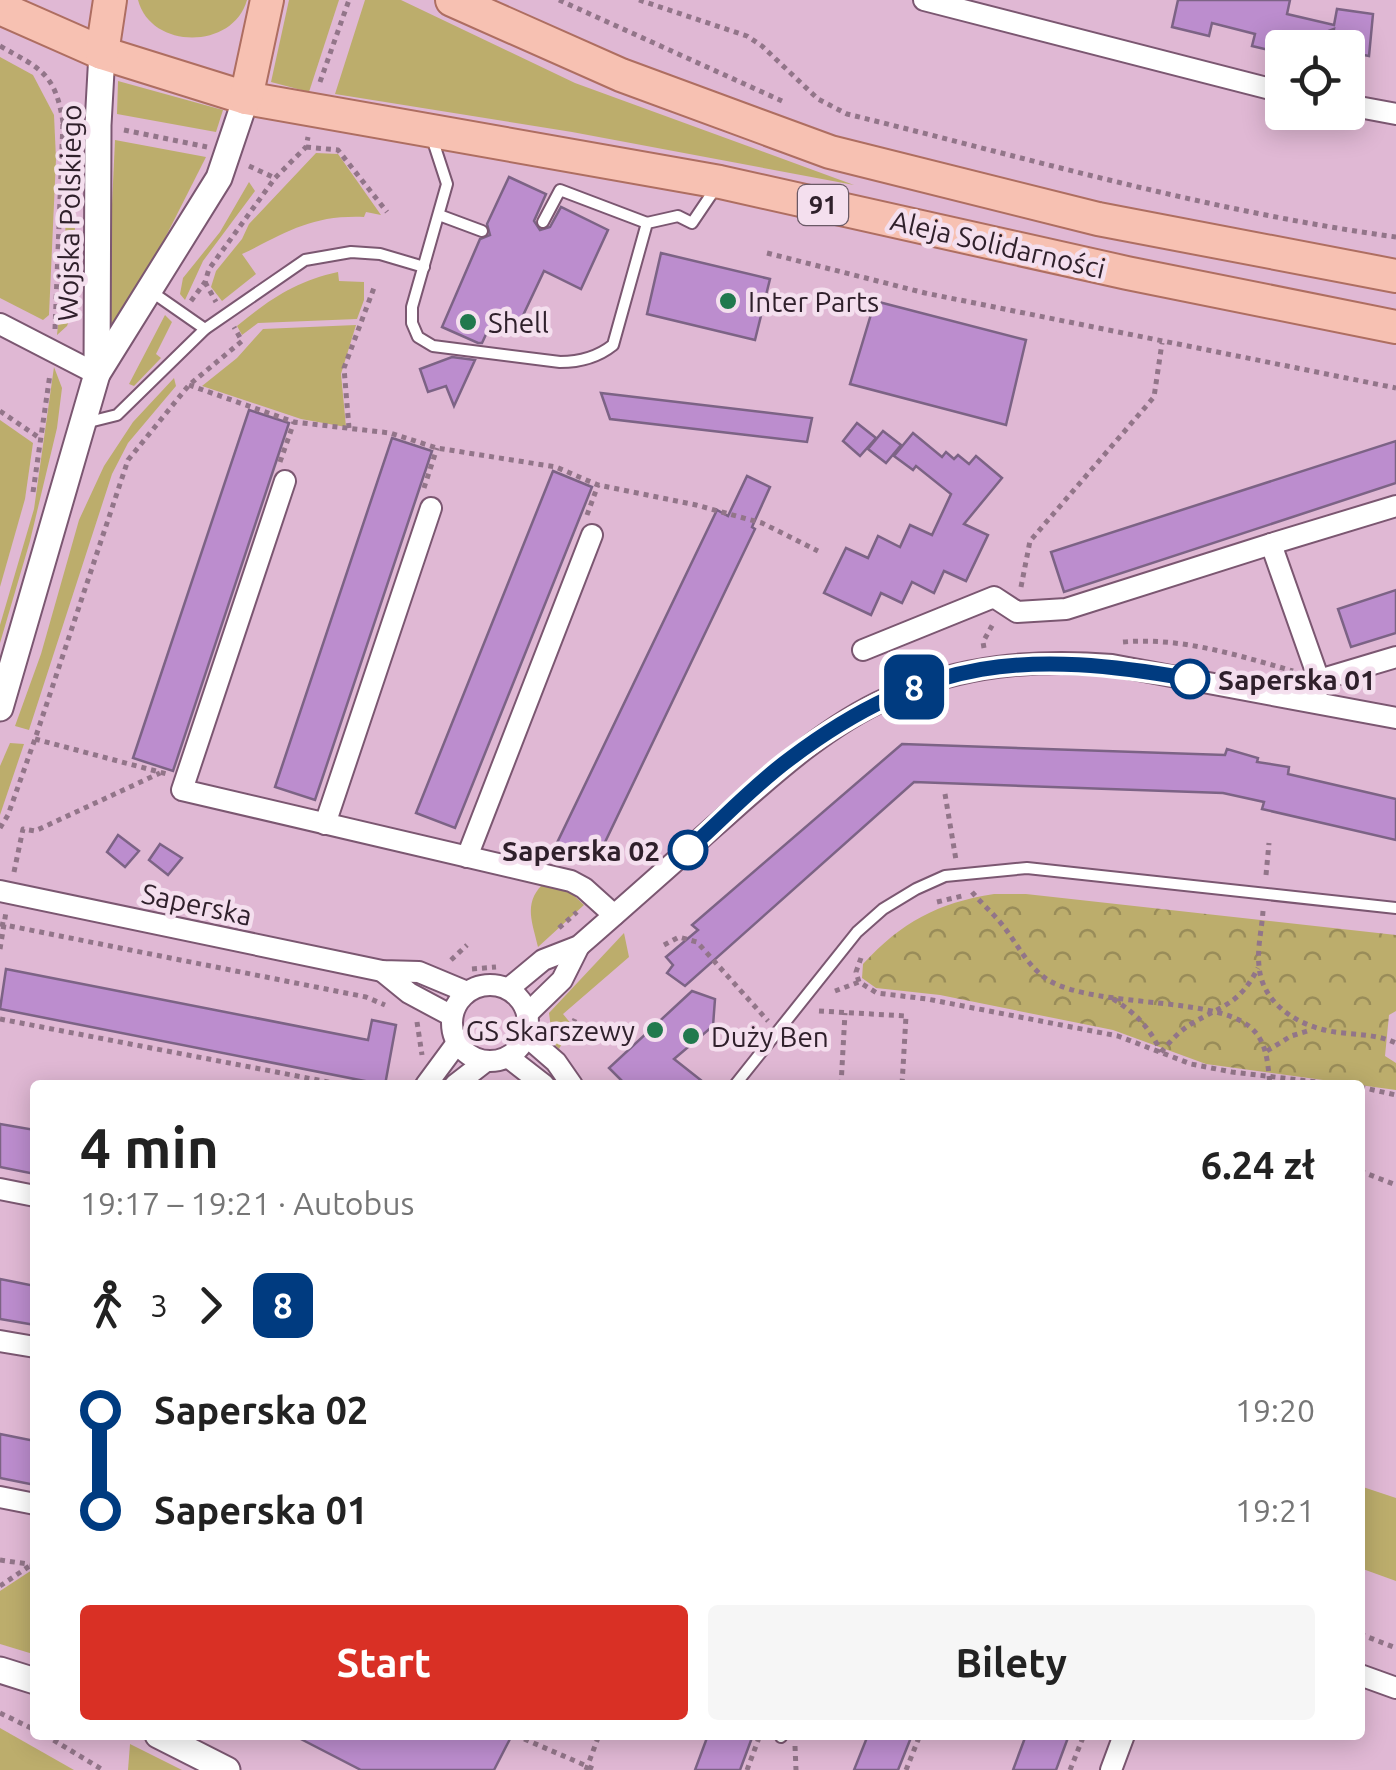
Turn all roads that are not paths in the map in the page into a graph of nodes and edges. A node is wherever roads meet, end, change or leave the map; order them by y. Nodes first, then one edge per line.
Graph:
1 (110, 0) edge
2 (267, 0) edge
3 (452, 0) edge
4 (924, 0) edge
5 (0, 8) edge
6 (102, 54) junction
7 (1265, 88) edge
8 (246, 98) junction
9 (1365, 108) edge
10 (1396, 114) edge
11 (428, 128) junction
12 (720, 182) junction
13 (440, 214) junction
14 (543, 222) dead end
15 (647, 224) junction
16 (482, 231) dead end
17 (424, 267) junction
18 (1396, 276) edge
19 (150, 290) junction
20 (0, 324) edge
21 (1396, 327) edge
22 (205, 329) junction
23 (97, 374) junction
24 (80, 424) junction
25 (285, 481) dead end
26 (1396, 506) edge
27 (432, 508) dead end
28 (592, 535) dead end
29 (1271, 544) junction
30 (863, 650) dead end
31 (1396, 657) edge
32 (1318, 680) junction
33 (1316, 703) junction
34 (0, 708) edge
35 (1396, 718) edge
36 (325, 824) junction
37 (467, 857) junction
38 (0, 891) edge
39 (1396, 908) edge
40 (614, 915) junction
41 (579, 946) junction
42 (382, 971) junction
43 (508, 989) junction
44 (468, 992) junction
45 (527, 1014) junction
46 (452, 1016) junction
47 (526, 1036) junction
48 (457, 1043) junction
49 (508, 1057) junction
50 (486, 1061) junction
51 (430, 1079) edge
52 (461, 1080) edge
53 (538, 1080) edge
54 (569, 1080) edge
55 (739, 1080) edge
56 (0, 1189) edge
57 (30, 1195) edge
58 (0, 1341) edge
59 (30, 1346) edge
60 (0, 1497) edge
61 (30, 1503) edge
62 (0, 1670) edge
63 (1365, 1678) edge
64 (30, 1679) edge
65 (1396, 1688) edge
66 (168, 1740) edge
67 (1122, 1740) edge
68 (228, 1770) edge
69 (1110, 1770) edge

1 - 6 main road
2 - 8 main road
3 - 18 main road, Aleja Solidarności / 91
4 - 7 street
5 - 6 main road, 91
6 - 8 main road, 91
6 - 23 street, Wojska Polskiego
8 - 11 main road, Aleja Solidarności / 91
8 - 19 street, Wojska Polskiego
9 - 10 street
11 - 12 main road, Aleja Solidarności / 91
11 - 13 lane
12 - 15 lane
12 - 21 main road, Aleja Solidarności / 91
13 - 16 lane
13 - 17 lane
14 - 15 lane
15 - 17 lane
17 - 22 lane
19 - 22 lane
19 - 23 street, Wojska Polskiego
20 - 23 street
22 - 24 lane
23 - 24 street, Wojska Polskiego
24 - 34 street, Wojska Polskiego
25 - 36 street
26 - 29 street
27 - 36 street
28 - 37 street
29 - 30 street
29 - 32 street
31 - 32 street
32 - 33 street
33 - 35 street
33 - 40 street
36 - 37 street
37 - 40 street
38 - 42 street, Saperska
39 - 55 lane
40 - 41 street
41 - 43 street
41 - 45 street
42 - 44 street, Saperska
42 - 46 street, Saperska
43 - 44 street
43 - 45 street
44 - 46 street
45 - 47 street
46 - 48 street
47 - 49 street
47 - 54 street
48 - 50 street
48 - 51 street
49 - 50 street
49 - 53 street
50 - 52 street
56 - 57 street
58 - 59 street
60 - 61 street
62 - 64 street
63 - 65 street
66 - 68 street
67 - 69 street

